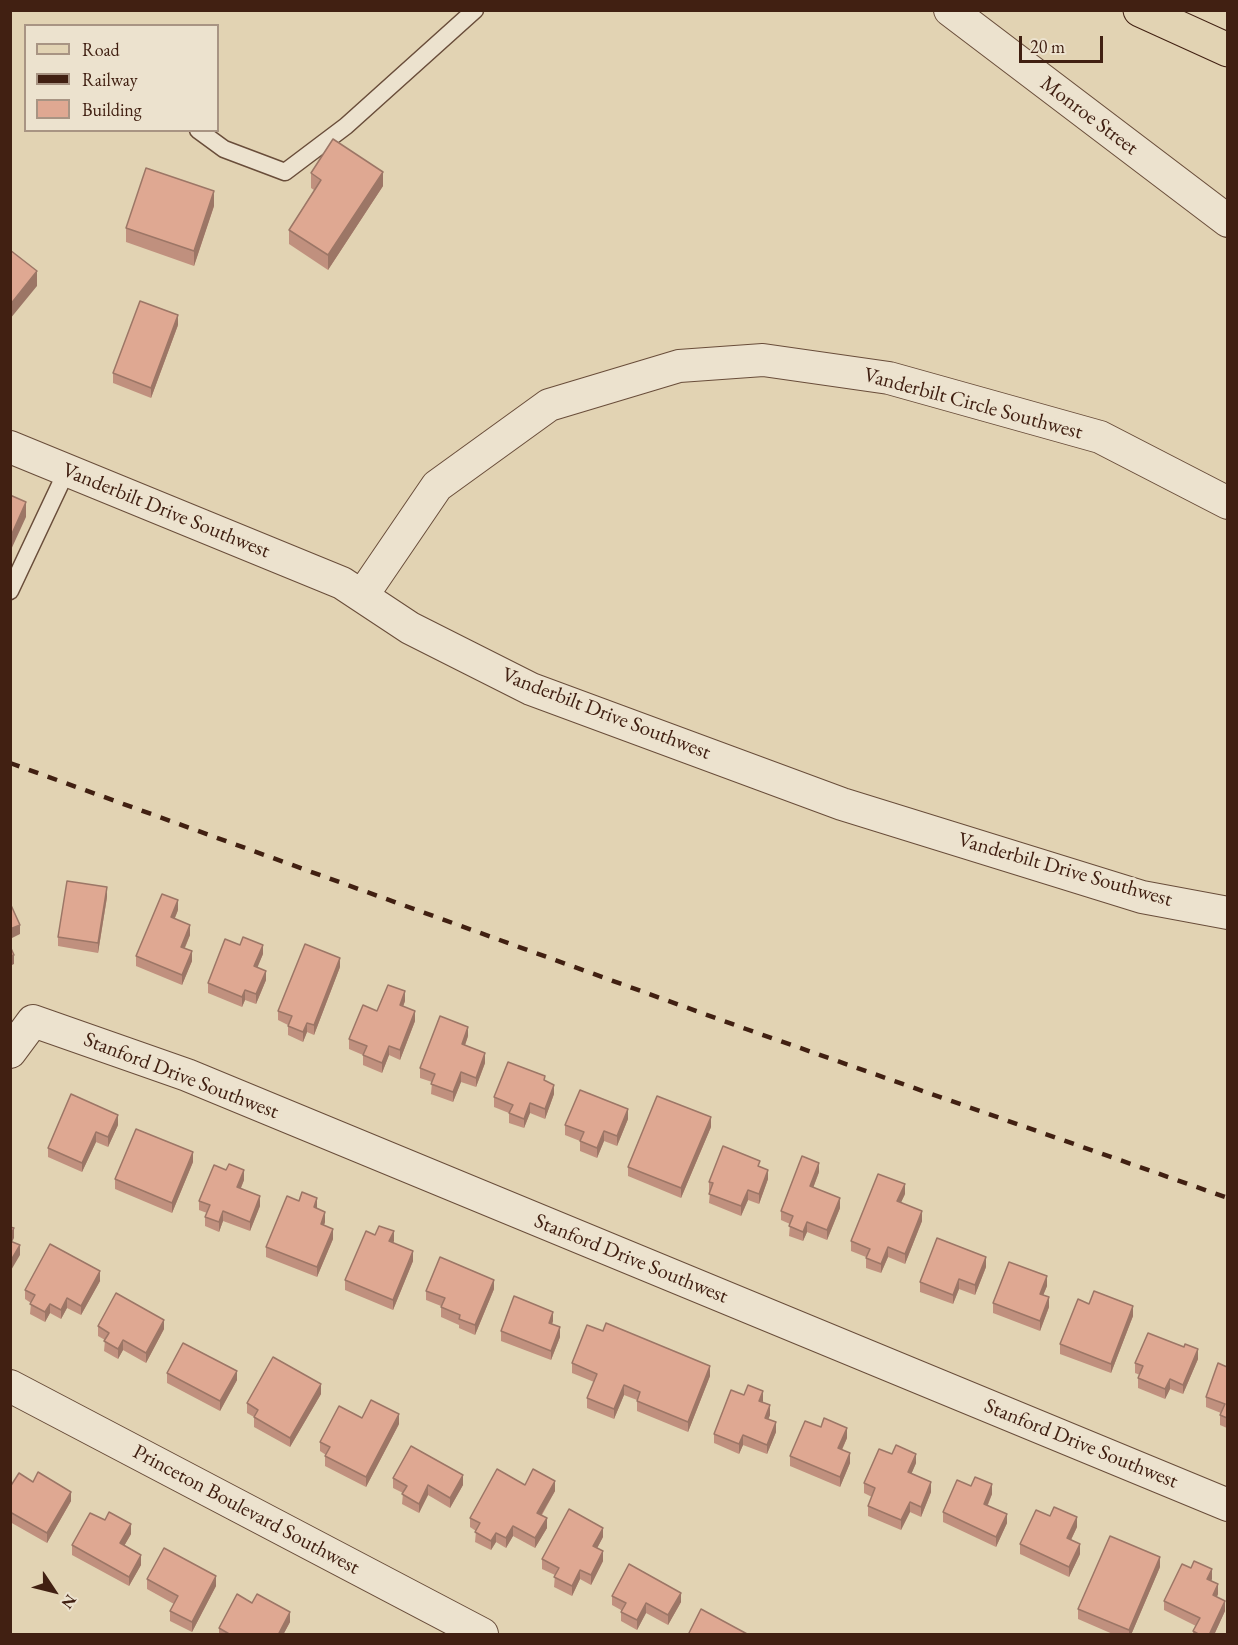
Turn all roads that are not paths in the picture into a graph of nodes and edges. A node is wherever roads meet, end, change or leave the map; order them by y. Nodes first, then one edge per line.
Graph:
1 (475, 10) edge
2 (950, 10) edge
3 (1140, 10) edge
4 (1227, 50) edge
5 (201, 132) edge
6 (1227, 221) edge
7 (10, 447) edge
8 (67, 470) junction
9 (1227, 503) edge
10 (10, 591) edge
11 (362, 596) junction
12 (1227, 913) edge
13 (10, 1052) edge
14 (10, 1386) edge
15 (1227, 1505) edge
16 (482, 1635) edge

1 - 5 lane
2 - 6 street, Monroe Street
3 - 4 main road
7 - 8 street, Vanderbilt Drive Southwest
8 - 10 lane
8 - 11 street, Vanderbilt Drive Southwest
9 - 11 street, Vanderbilt Circle Southwest
11 - 12 street, Vanderbilt Drive Southwest
13 - 15 street, Stanford Drive Southwest
14 - 16 street, Princeton Boulevard Southwest

